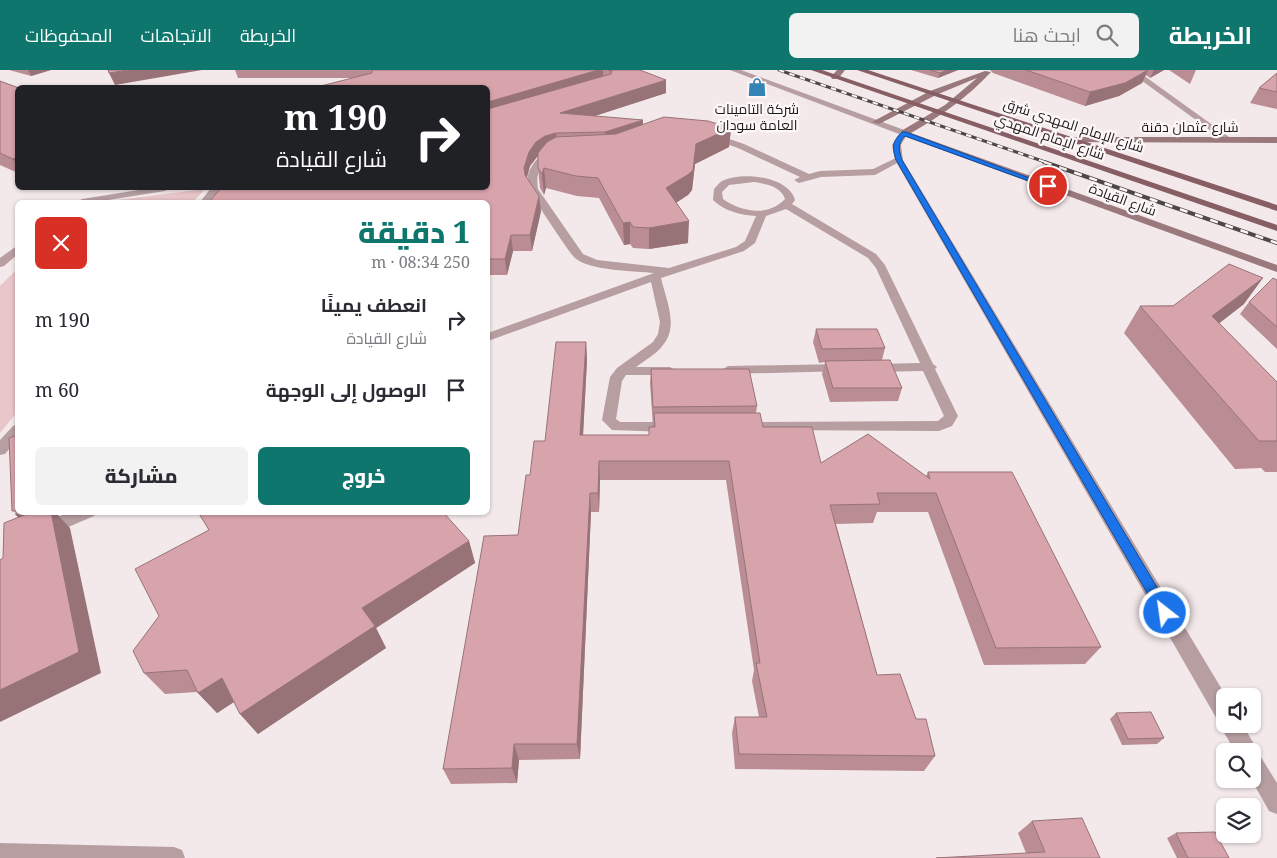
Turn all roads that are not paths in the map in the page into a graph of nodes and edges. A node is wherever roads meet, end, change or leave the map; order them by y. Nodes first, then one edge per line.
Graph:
1 (734, 70) edge
2 (815, 70) edge
3 (861, 70) edge
4 (1131, 70) edge
5 (988, 71) edge
6 (838, 73) edge
7 (933, 93) junction
8 (956, 100) junction
9 (912, 103) junction
10 (937, 112) junction
11 (876, 122) junction
12 (703, 133) edge
13 (904, 133) junction
14 (1074, 139) junction
15 (1228, 139) junction
16 (1277, 140) edge
17 (557, 152) edge
18 (899, 160) junction
19 (807, 177) junction
20 (781, 187) junction
21 (153, 190) edge
22 (214, 190) edge
23 (94, 200) edge
24 (206, 200) edge
25 (787, 205) junction
26 (1277, 208) edge
27 (762, 213) junction
28 (1277, 228) edge
29 (15, 251) edge
30 (0, 264) edge
31 (1277, 269) edge
32 (671, 272) junction
33 (655, 277) junction
34 (490, 336) edge
35 (930, 367) junction
36 (681, 370) edge
37 (710, 370) edge
38 (622, 371) junction
39 (685, 427) edge
40 (744, 427) edge
41 (15, 432) edge
42 (0, 450) edge
43 (80, 515) edge
44 (32, 534) edge
45 (1216, 699) edge
46 (1261, 776) edge
47 (1277, 803) edge
48 (0, 854) edge
49 (174, 858) edge

1 - 11 street
2 - 6 main road, شارع الإمام المهدي
3 - 7 main road, شارع الإمام المهدي شرق
4 - 15 street
5 - 7 street
5 - 8 street
6 - 9 main road, شارع الإمام المهدي
7 - 8 main road, شارع الإمام المهدي شرق
7 - 9 street
8 - 10 street
8 - 14 main road, شارع الإمام المهدي شرق
9 - 10 main road, شارع الإمام المهدي
9 - 11 street
10 - 13 street
10 - 28 main road, شارع الإمام المهدي
11 - 13 street
12 - 19 street
13 - 18 street
13 - 31 street, شارع القيادة
14 - 15 street, شارع عثمان دقنة
14 - 26 main road, شارع الإمام المهدي شرق
15 - 16 street, شارع عثمان دقنة
17 - 32 street
18 - 19 street
18 - 45 street
19 - 20 street
20 - 25 street
20 - 27 street
21 - 23 street
22 - 24 street
25 - 27 street
25 - 35 street
27 - 32 street
29 - 30 street
32 - 33 street
33 - 34 street
33 - 38 street
35 - 37 street
35 - 40 street
36 - 38 street
38 - 39 street
41 - 42 street
43 - 44 street
46 - 47 street
48 - 49 street

